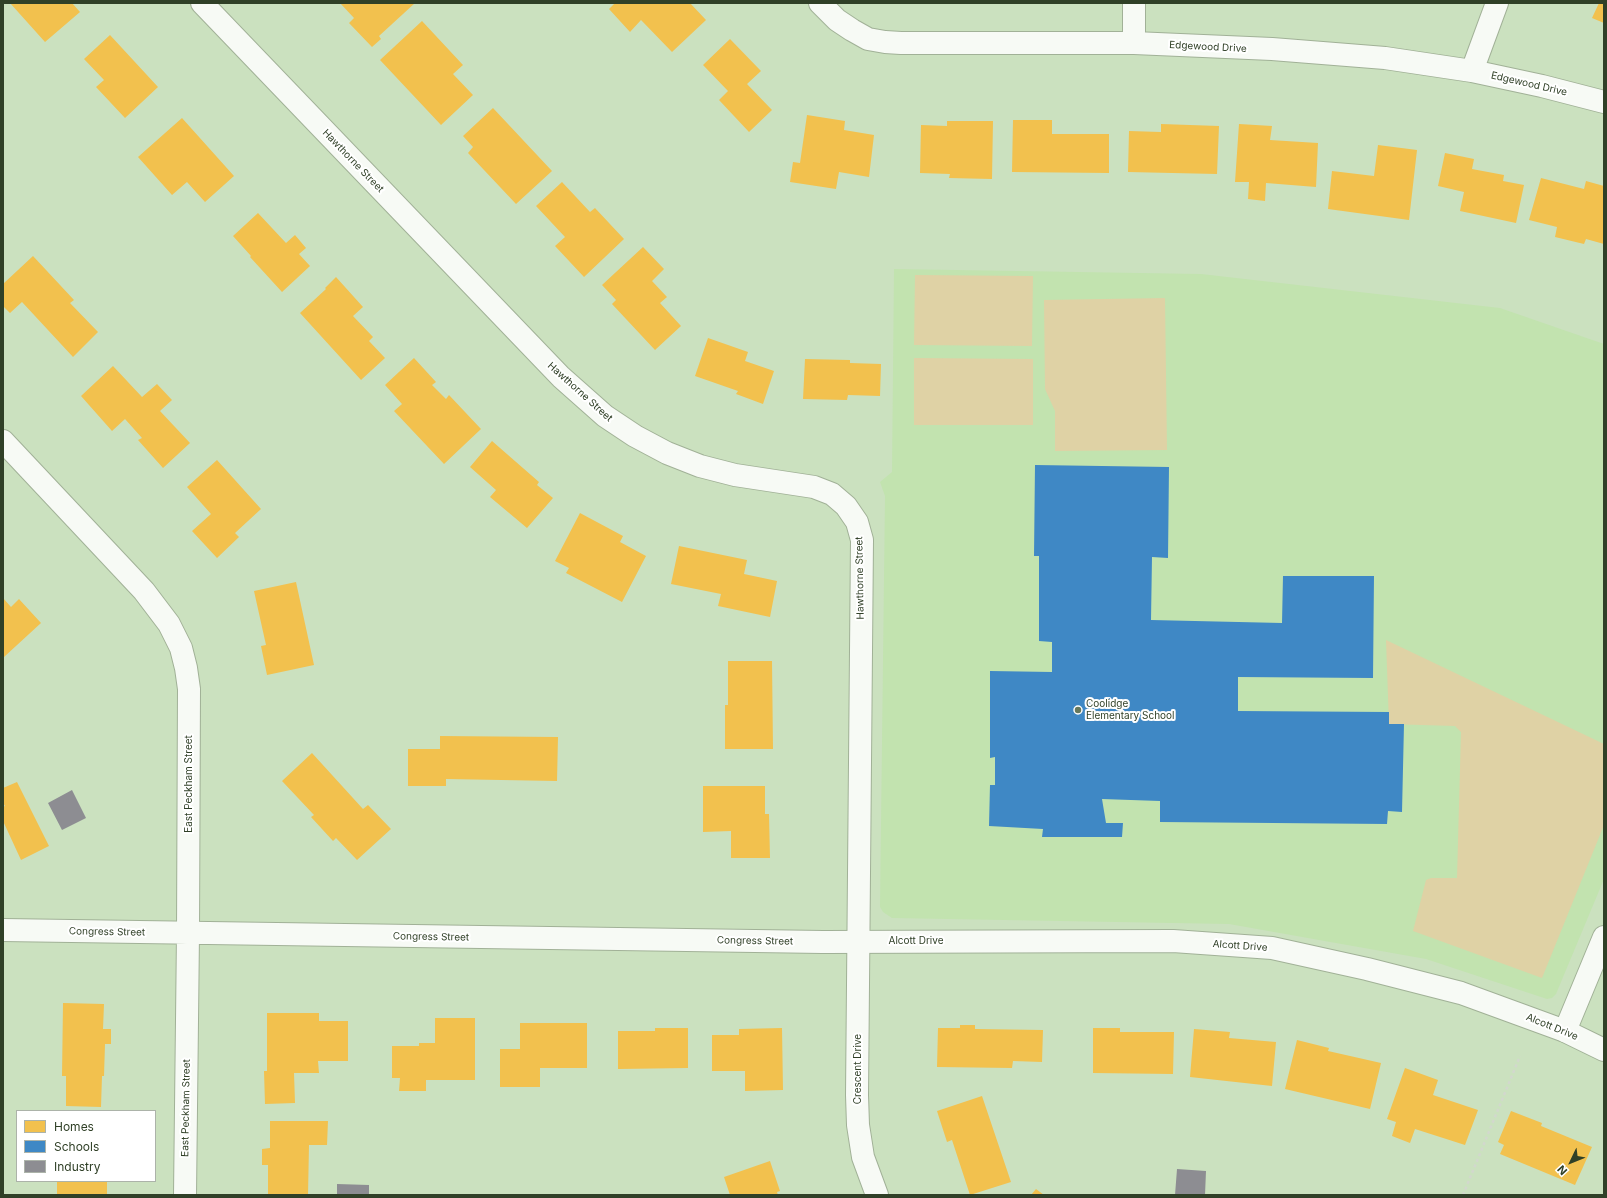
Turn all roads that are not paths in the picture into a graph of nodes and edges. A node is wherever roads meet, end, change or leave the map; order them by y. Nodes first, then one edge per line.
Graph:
1 (202, 3) edge
2 (820, 3) edge
3 (1134, 3) edge
4 (1497, 3) edge
5 (1134, 43) junction
6 (1472, 72) junction
7 (1604, 102) edge
8 (3, 441) edge
9 (3, 930) edge
10 (188, 933) junction
11 (1604, 937) edge
12 (859, 941) junction
13 (1565, 1032) junction
14 (1604, 1050) edge
15 (185, 1195) edge
16 (877, 1195) edge

1 - 12 street, Hawthorne Street
2 - 5 street, Edgewood Drive
3 - 5 street
4 - 6 street
5 - 6 street, Edgewood Drive
6 - 7 street, Edgewood Drive
8 - 10 street, East Peckham Street
9 - 10 street, Congress Street
10 - 12 street, Congress Street
10 - 15 street, East Peckham Street
11 - 13 street
12 - 13 street, Alcott Drive
12 - 16 street, Crescent Drive
13 - 14 street, Alcott Drive

